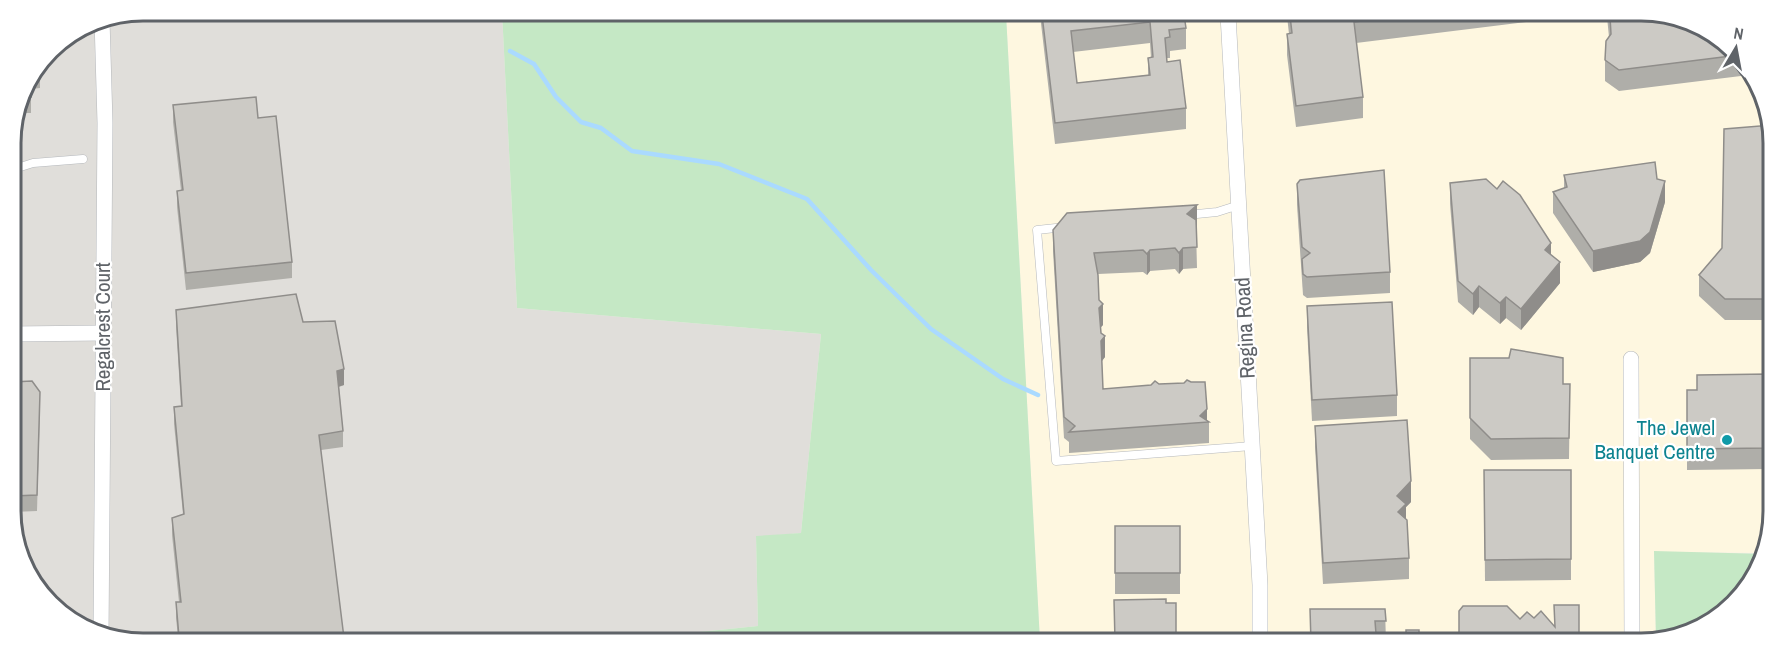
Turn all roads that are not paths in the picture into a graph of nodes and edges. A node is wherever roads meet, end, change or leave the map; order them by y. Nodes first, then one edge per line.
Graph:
1 (1228, 21) edge
2 (102, 28) edge
3 (83, 159) dead end
4 (21, 167) edge
5 (1239, 206) junction
6 (1183, 215) edge
7 (1071, 226) edge
8 (103, 333) junction
9 (21, 334) edge
10 (1631, 359) dead end
11 (1252, 446) junction
12 (101, 626) edge
13 (1260, 633) edge
14 (1632, 633) edge

1 - 5 street, Regina Road
2 - 8 street, Regalcrest Court
3 - 4 lane
5 - 6 lane
5 - 11 street, Regina Road
7 - 11 lane
8 - 9 street
8 - 12 street, Regalcrest Court
10 - 14 street
11 - 13 street, Regina Road

